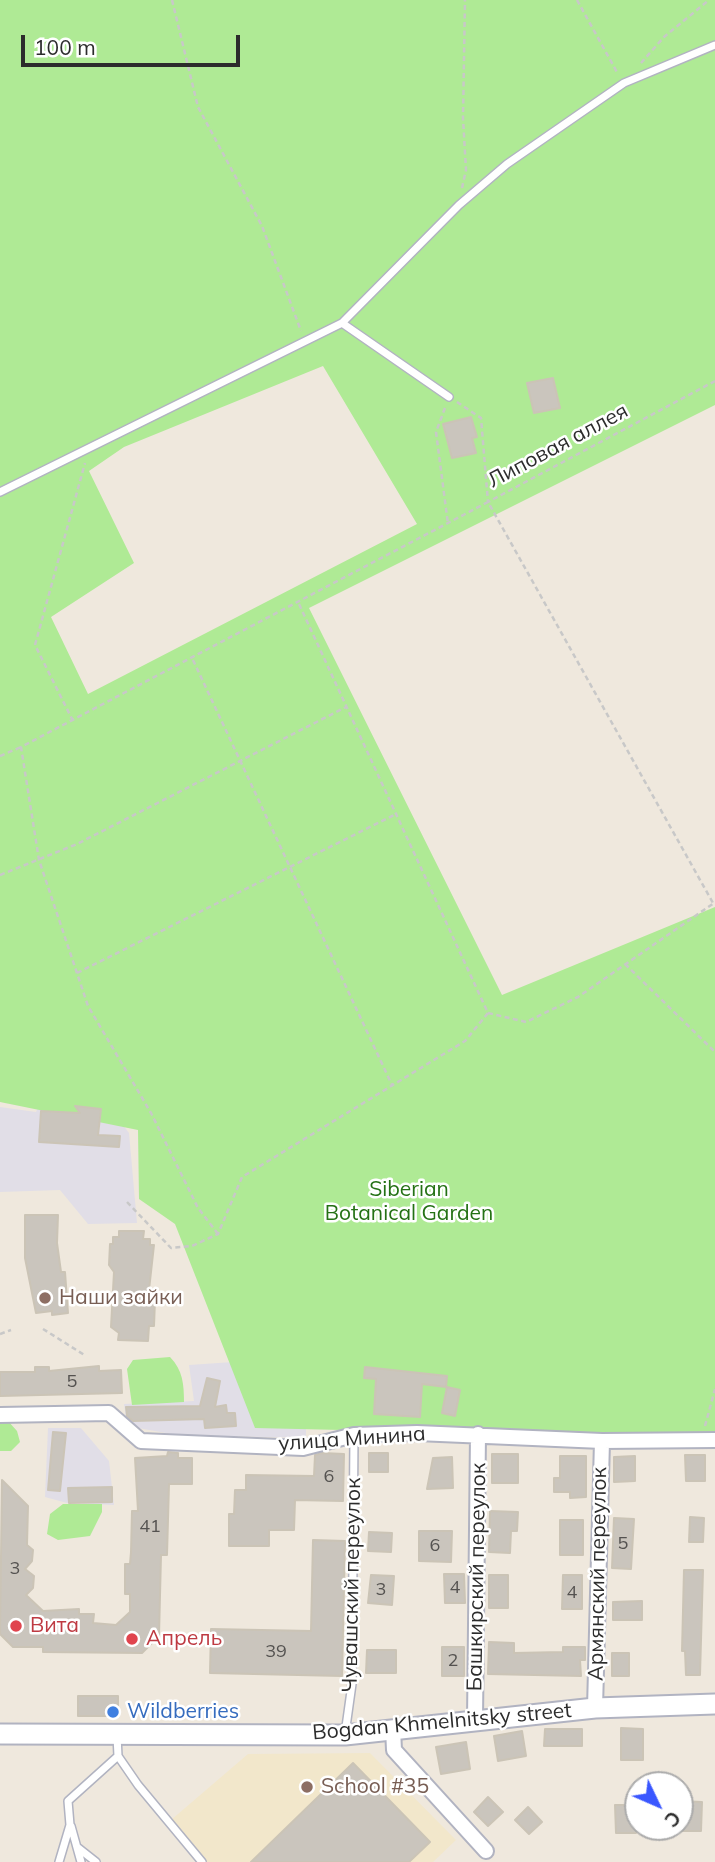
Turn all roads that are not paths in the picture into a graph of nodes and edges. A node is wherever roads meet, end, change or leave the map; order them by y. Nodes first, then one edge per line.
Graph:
1 (715, 45) edge
2 (342, 323) junction
3 (449, 397) road end
4 (0, 492) edge
5 (0, 1415) edge
6 (354, 1434) junction
7 (478, 1434) junction
8 (709, 1440) edge
9 (601, 1441) junction
10 (715, 1704) edge
11 (595, 1708) junction
12 (475, 1720) junction
13 (394, 1729) junction
14 (0, 1734) edge
15 (117, 1735) junction
16 (345, 1735) junction
17 (118, 1756) junction
18 (70, 1825) junction
19 (76, 1846) junction
20 (486, 1850) dead end
21 (59, 1862) edge
22 (81, 1862) edge
23 (96, 1862) edge
24 (202, 1862) edge

1 - 2 lane
2 - 3 lane
2 - 4 lane
5 - 6 street, улица Минина
6 - 7 street, улица Минина
6 - 16 lane, Чувашский переулок
7 - 9 street, улица Минина
7 - 12 street, Башкирский переулок
8 - 9 street, улица Минина
9 - 11 street, Армянский переулок
10 - 11 street, Bogdan Khmelnitsky street
11 - 12 street, Bogdan Khmelnitsky street
12 - 13 street, Bogdan Khmelnitsky street
13 - 16 street, Bogdan Khmelnitsky street
13 - 20 street
14 - 15 street, Bogdan Khmelnitsky street
15 - 16 street, Bogdan Khmelnitsky street
15 - 17 lane
17 - 18 lane
17 - 24 lane
18 - 19 lane
18 - 21 lane
19 - 22 lane
19 - 23 lane

